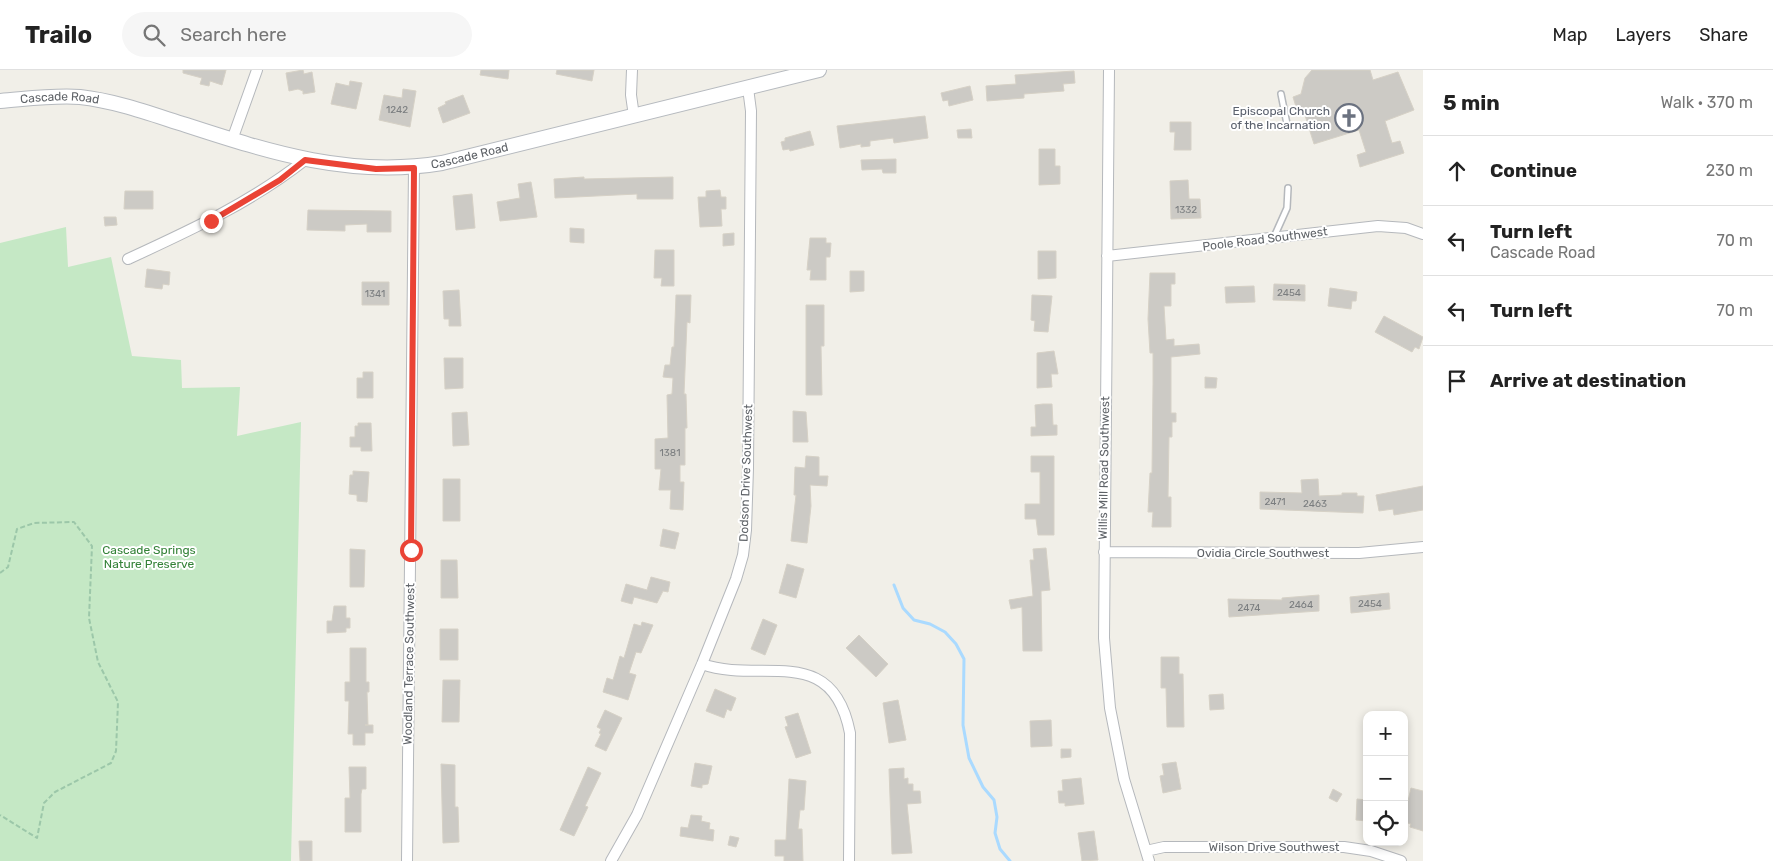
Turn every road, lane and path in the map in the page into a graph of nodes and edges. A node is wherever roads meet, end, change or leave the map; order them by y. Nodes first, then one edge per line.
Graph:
1 (257, 70) edge
2 (632, 70) edge
3 (819, 70) edge
4 (1109, 70) edge
5 (748, 88) junction
6 (1281, 94) dead end
7 (0, 101) edge
8 (634, 116) junction
9 (1287, 124) dead end
10 (232, 140) junction
11 (305, 160) junction
12 (414, 168) junction
13 (1288, 188) dead end
14 (1423, 234) edge
15 (1274, 237) junction
16 (1107, 256) junction
17 (128, 259) dead end
18 (1423, 547) edge
19 (1104, 552) junction
20 (0, 573) edge
21 (702, 664) junction
22 (0, 815) edge
23 (1148, 856) edge
24 (407, 861) edge
25 (611, 861) edge
26 (848, 861) edge
27 (1401, 861) edge

1 - 10 street
2 - 8 street
3 - 5 main road, Cascade Road
4 - 16 street, Willis Mill Road Southwest
5 - 8 main road, Cascade Road
5 - 21 street, Dodson Drive Southwest
6 - 9 lane
7 - 10 main road, Cascade Road
8 - 12 main road, Cascade Road
10 - 11 main road, Cascade Road
11 - 12 main road, Cascade Road
11 - 17 street
12 - 24 street, Woodland Terrace Southwest
13 - 15 lane
14 - 15 street, Poole Road Southwest
15 - 16 street, Poole Road Southwest
16 - 19 street, Willis Mill Road Southwest
18 - 19 street, Ovidia Circle Southwest
19 - 23 street, Willis Mill Road Southwest
20 - 22 path
21 - 25 street, Dodson Drive Southwest
21 - 26 street
23 - 27 street, Wilson Drive Southwest

